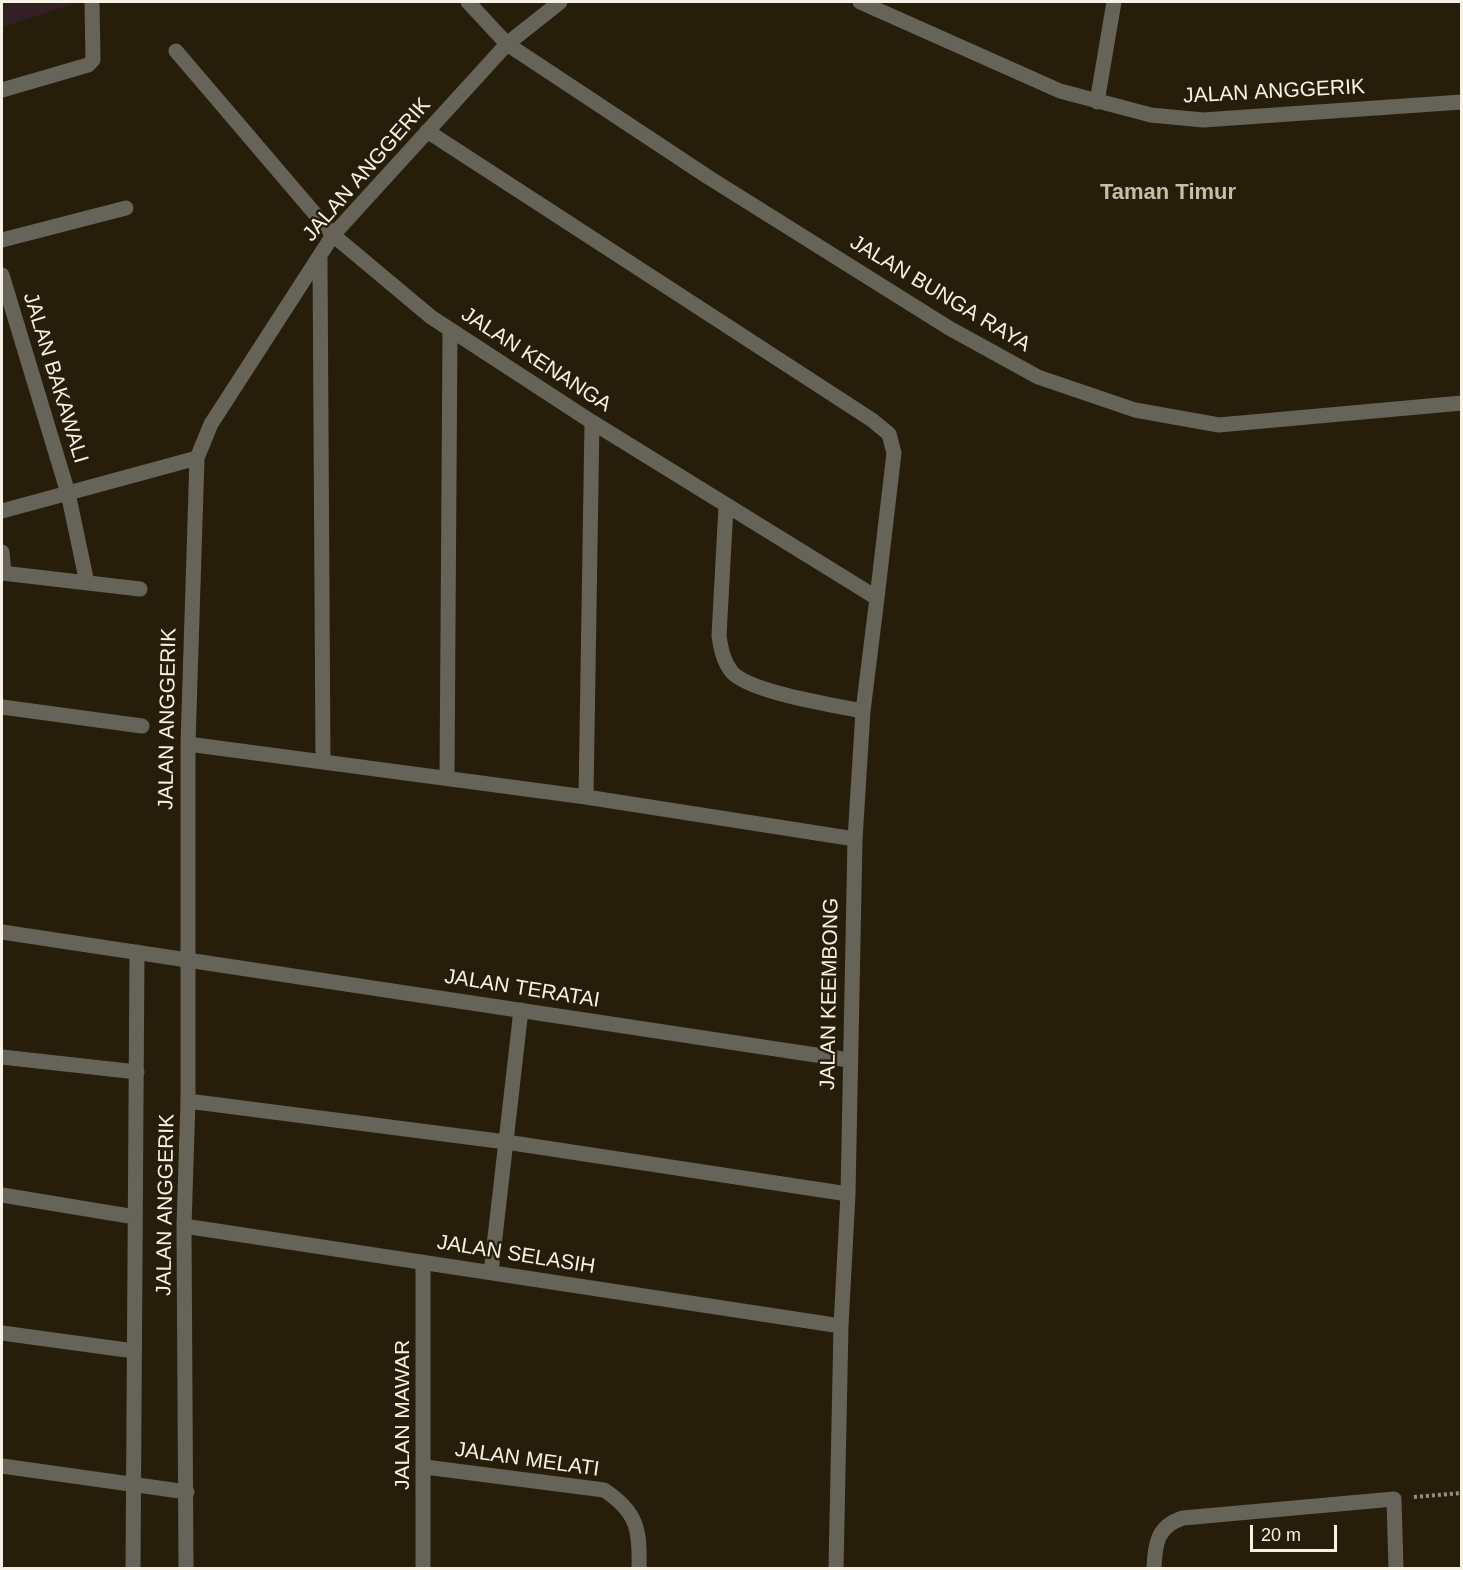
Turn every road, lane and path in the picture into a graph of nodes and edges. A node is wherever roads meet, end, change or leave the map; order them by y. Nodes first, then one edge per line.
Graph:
1 (92, 2) edge
2 (468, 2) edge
3 (560, 2) edge
4 (860, 2) edge
5 (1113, 2) edge
6 (507, 44) junction
7 (176, 51) dead end
8 (2, 90) edge
9 (1097, 102) junction
10 (1461, 102) edge
11 (427, 131) junction
12 (126, 208) dead end
13 (333, 235) junction
14 (2, 240) edge
15 (320, 257) junction
16 (2, 275) edge
17 (450, 331) junction
18 (1461, 403) edge
19 (592, 422) junction
20 (197, 458) junction
21 (68, 493) junction
22 (726, 506) junction
23 (2, 511) edge
24 (2, 552) edge
25 (3, 573) edge
26 (87, 583) junction
27 (140, 589) dead end
28 (877, 598) junction
29 (2, 707) edge
30 (863, 711) junction
31 (142, 726) dead end
32 (188, 744) junction
33 (323, 762) junction
34 (447, 778) junction
35 (586, 797) junction
36 (855, 839) junction
37 (2, 932) edge
38 (137, 952) junction
39 (189, 958) junction
40 (521, 1010) junction
41 (2, 1057) edge
42 (849, 1060) junction
43 (136, 1072) junction
44 (188, 1101) junction
45 (506, 1142) junction
46 (848, 1194) junction
47 (2, 1195) edge
48 (135, 1217) junction
49 (184, 1226) junction
50 (423, 1262) junction
51 (490, 1272) junction
52 (841, 1326) junction
53 (2, 1333) edge
54 (134, 1351) junction
55 (2, 1466) edge
56 (425, 1467) junction
57 (133, 1486) junction
58 (187, 1492) junction
59 (1461, 1493) edge
60 (1394, 1499) junction
61 (132, 1569) edge
62 (186, 1569) edge
63 (423, 1569) edge
64 (639, 1569) edge
65 (836, 1569) edge
66 (1154, 1569) edge
67 (1396, 1569) edge

1 - 8 street
2 - 6 street, JALAN BUNGA RAYA
3 - 6 street, JALAN ANGGERIK
4 - 9 street, JALAN ANGGERIK
5 - 9 street
6 - 11 street, JALAN ANGGERIK
6 - 18 street, JALAN BUNGA RAYA
7 - 13 street, JALAN KENANGA
9 - 10 street, JALAN ANGGERIK
11 - 13 street, JALAN ANGGERIK
11 - 28 street, JALAN KEEMBONG
12 - 14 street
13 - 15 street, JALAN ANGGERIK
13 - 17 street, JALAN KENANGA
15 - 20 street, JALAN ANGGERIK
15 - 33 street
16 - 21 street, JALAN BAKAWALI
17 - 19 street, JALAN KENANGA
17 - 34 street
19 - 22 street, JALAN KENANGA
19 - 35 street
20 - 21 street
20 - 32 street, JALAN ANGGERIK
21 - 23 street
21 - 26 street, JALAN BAKAWALI
22 - 28 street
22 - 30 street
24 - 25 street
25 - 26 street
26 - 27 street
28 - 30 street, JALAN KEEMBONG
29 - 31 street
30 - 36 street, JALAN KEEMBONG
32 - 33 street
32 - 39 street, JALAN ANGGERIK
33 - 34 street
34 - 35 street
35 - 36 street
36 - 42 street, JALAN KEEMBONG
37 - 38 street, JALAN TERATAI
38 - 39 street, JALAN TERATAI
38 - 43 street, JALAN ANGGERIK
39 - 40 street, JALAN TERATAI
39 - 44 street, JALAN ANGGERIK
40 - 42 street, JALAN TERATAI
40 - 45 street
41 - 43 street
42 - 46 street, JALAN KEEMBONG
43 - 48 street, JALAN ANGGERIK
44 - 45 street
44 - 49 street, JALAN ANGGERIK
45 - 46 street
45 - 51 street
46 - 52 street, JALAN KEEMBONG
47 - 48 street
48 - 54 street, JALAN ANGGERIK
49 - 50 street, JALAN SELASIH
49 - 58 street, JALAN ANGGERIK
50 - 51 street, JALAN SELASIH
50 - 56 street, JALAN MAWAR
51 - 52 street, JALAN SELASIH
52 - 65 street, JALAN KEEMBONG
53 - 54 street
54 - 57 street, JALAN ANGGERIK
55 - 57 street
56 - 63 street, JALAN MAWAR
56 - 64 street, JALAN MELATI
57 - 58 street
57 - 61 street, JALAN ANGGERIK
58 - 62 street, JALAN ANGGERIK
59 - 60 path
60 - 66 street
60 - 67 street

